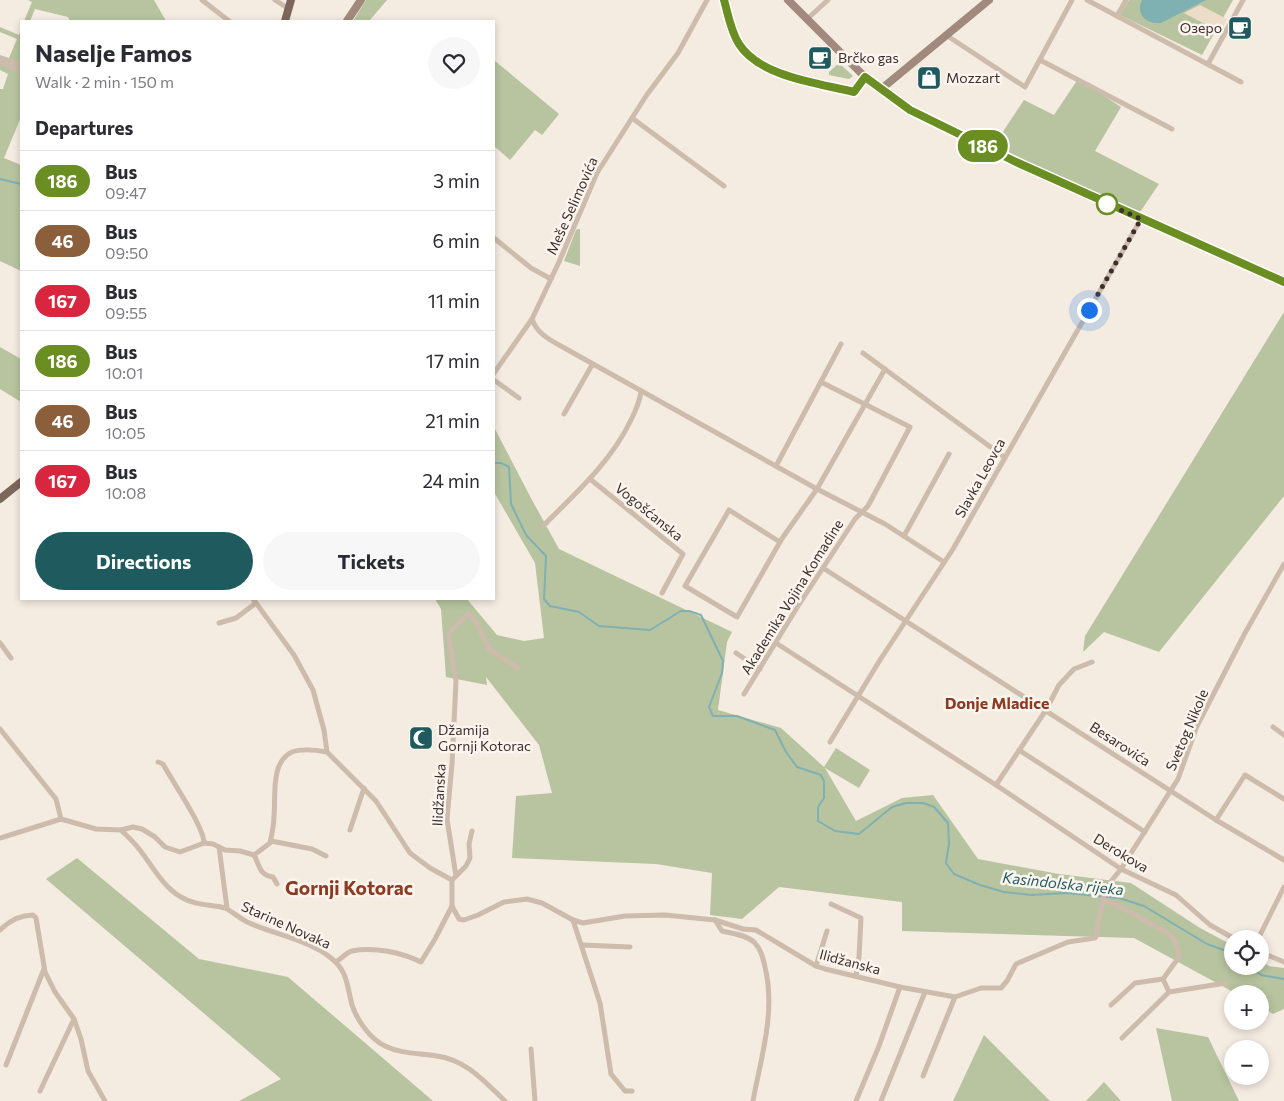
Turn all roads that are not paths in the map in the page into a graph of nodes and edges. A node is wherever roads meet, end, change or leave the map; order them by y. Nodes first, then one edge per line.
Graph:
1 (202, 0) edge
2 (276, 0) edge
3 (291, 0) edge
4 (361, 0) edge
5 (707, 0) edge
6 (724, 0) edge
7 (788, 0) edge
8 (828, 0) edge
9 (989, 0) edge
10 (1072, 0) edge
11 (1087, 0) edge
12 (1126, 0) edge
13 (1243, 0) edge
14 (289, 9) junction
15 (1117, 16) junction
16 (228, 20) edge
17 (285, 20) edge
18 (348, 20) edge
19 (806, 20) junction
20 (946, 35) junction
21 (0, 60) edge
22 (1040, 60) junction
23 (1208, 64) junction
24 (20, 65) edge
25 (20, 71) edge
26 (865, 77) junction
27 (1241, 82) dead end
28 (880, 90) junction
29 (632, 118) junction
30 (1172, 129) dead end
31 (724, 186) dead end
32 (1141, 219) junction
33 (495, 239) edge
34 (551, 279) junction
35 (1284, 282) edge
36 (532, 319) junction
37 (841, 344) dead end
38 (863, 353) dead end
39 (592, 364) junction
40 (885, 369) junction
41 (495, 372) edge
42 (495, 381) edge
43 (821, 382) junction
44 (641, 391) junction
45 (519, 398) dead end
46 (864, 403) junction
47 (564, 414) dead end
48 (949, 454) dead end
49 (1004, 457) junction
50 (776, 466) junction
51 (590, 479) junction
52 (20, 483) edge
53 (817, 489) junction
54 (0, 499) edge
55 (861, 512) junction
56 (543, 526) dead end
57 (904, 536) junction
58 (780, 542) junction
59 (944, 562) junction
60 (1284, 564) edge
61 (824, 568) junction
62 (662, 593) dead end
63 (254, 601) edge
64 (905, 621) junction
65 (220, 623) dead end
66 (0, 643) edge
67 (776, 643) junction
68 (736, 653) dead end
69 (11, 658) dead end
70 (1092, 662) dead end
71 (518, 668) dead end
72 (760, 669) junction
73 (744, 694) dead end
74 (856, 696) junction
75 (1046, 710) junction
76 (1273, 727) dead end
77 (0, 729) edge
78 (1284, 734) edge
79 (830, 742) dead end
80 (1019, 750) junction
81 (327, 752) junction
82 (158, 762) dead end
83 (996, 785) junction
84 (364, 788) junction
85 (1171, 790) junction
86 (1284, 799) edge
87 (61, 819) junction
88 (1216, 820) junction
89 (121, 830) junction
90 (350, 830) dead end
91 (472, 831) dead end
92 (1146, 832) junction
93 (0, 838) edge
94 (271, 841) junction
95 (204, 843) junction
96 (219, 847) junction
97 (254, 855) junction
98 (326, 856) dead end
99 (1284, 860) edge
100 (1121, 870) junction
101 (454, 878) junction
102 (277, 884) dead end
103 (1284, 886) edge
104 (1102, 899) junction
105 (831, 904) dead end
106 (452, 906) junction
107 (227, 908) junction
108 (573, 920) junction
109 (715, 920) junction
110 (0, 930) edge
111 (1262, 930) edge
112 (827, 931) dead end
113 (1224, 934) edge
114 (582, 945) junction
115 (630, 947) dead end
116 (377, 950) joint
117 (1269, 956) edge
118 (336, 962) junction
119 (1284, 962) edge
120 (816, 966) junction
121 (44, 969) junction
122 (856, 976) junction
123 (1163, 979) junction
124 (1226, 983) dead end
125 (900, 987) junction
126 (925, 992) junction
127 (1169, 992) junction
128 (955, 997) junction
129 (1111, 1005) dead end
130 (74, 1019) junction
131 (1122, 1038) dead end
132 (531, 1049) dead end
133 (6, 1065) dead end
134 (922, 1076) dead end
135 (40, 1091) dead end
136 (632, 1091) dead end
137 (105, 1101) edge
138 (505, 1101) edge
139 (535, 1101) edge
140 (753, 1101) edge
141 (856, 1101) edge
142 (881, 1101) edge

1 - 16 street
2 - 14 street
3 - 14 main road
4 - 18 street
5 - 29 street, Meše Selimovića
6 - 26 street
7 - 19 street
8 - 19 street
9 - 20 street
10 - 22 street
11 - 15 street
12 - 15 street
13 - 23 street
14 - 17 main road
15 - 23 street
19 - 26 street
20 - 22 street
20 - 28 street
21 - 24 street
21 - 25 street
22 - 30 street
23 - 27 street
26 - 28 street
28 - 32 street
29 - 31 street
29 - 34 street, Meše Selimovića
32 - 35 street
32 - 49 street, Slavka Leovca
33 - 34 street, Meše Selimovića
34 - 36 street, Meše Selimovića
36 - 39 street
36 - 41 street, Meše Selimovića
37 - 43 street
38 - 40 street
39 - 44 street
39 - 47 street
40 - 46 street
40 - 49 street
42 - 45 street
43 - 46 street, Akademika Vojina Komadine
43 - 50 street
44 - 50 street, Akademika Vojina Komadine
44 - 51 street
46 - 53 street
46 - 55 street, Akademika Vojina Komadine
48 - 57 street
49 - 59 street, Slavka Leovca
50 - 53 street, Akademika Vojina Komadine
51 - 56 street
51 - 62 street, Vogošćanska
52 - 54 main road
53 - 55 street, Akademika Vojina Komadine
53 - 58 street
55 - 57 street, Akademika Vojina Komadine
55 - 61 street, Akademika Vojina Komadine
57 - 59 street, Akademika Vojina Komadine
58 - 58 street
59 - 64 street, Slavka Leovca
60 - 85 street, Svetog Nikole
61 - 64 street, Besarovića
61 - 67 street, Akademika Vojina Komadine
63 - 65 street
63 - 81 street
64 - 74 street, Slavka Leovca
64 - 75 street, Besarovića
66 - 69 street
67 - 72 street, Akademika Vojina Komadine
67 - 74 street, Derokova
68 - 72 street
70 - 75 street
71 - 101 street, Ilidžanska
72 - 73 street, Akademika Vojina Komadine
74 - 79 street, Slavka Leovca
74 - 83 street, Derokova
75 - 80 street
75 - 85 street, Besarovića
76 - 78 street
77 - 87 street
80 - 83 street
80 - 92 street
81 - 84 street
81 - 94 street
82 - 95 street
83 - 100 street, Derokova
84 - 90 street
84 - 101 street
85 - 88 street, Besarovića
85 - 92 street, Svetog Nikole
86 - 88 street
87 - 89 street
87 - 93 street
88 - 99 street, Besarovića
89 - 95 street
89 - 107 street, Starine Novaka
91 - 101 street
92 - 100 street, Svetog Nikole
94 - 97 street
94 - 98 street
95 - 96 street
96 - 97 street
96 - 107 street, Starine Novaka
97 - 102 street
100 - 104 street, Svetog Nikole
100 - 113 street, Derokova
101 - 106 street, Ilidžanska
103 - 111 street
104 - 123 street
104 - 128 street, Ilidžanska
105 - 122 street
106 - 108 street, Ilidžanska
106 - 116 street, Ilidžanska
107 - 118 street, Starine Novaka
108 - 109 street, Ilidžanska
108 - 114 street
109 - 120 street, Ilidžanska
109 - 140 street
110 - 121 street
112 - 120 street
114 - 115 street
114 - 136 street
116 - 118 street, Starine Novaka
117 - 119 street
118 - 138 street, Starine Novaka
120 - 122 street, Ilidžanska
121 - 130 street
121 - 133 street
122 - 125 street, Ilidžanska
123 - 127 street
123 - 129 street
124 - 127 street
125 - 126 street, Ilidžanska
125 - 141 street
126 - 128 street, Ilidžanska
126 - 142 street
127 - 131 street
128 - 134 street
130 - 135 street
130 - 137 street
132 - 139 street

